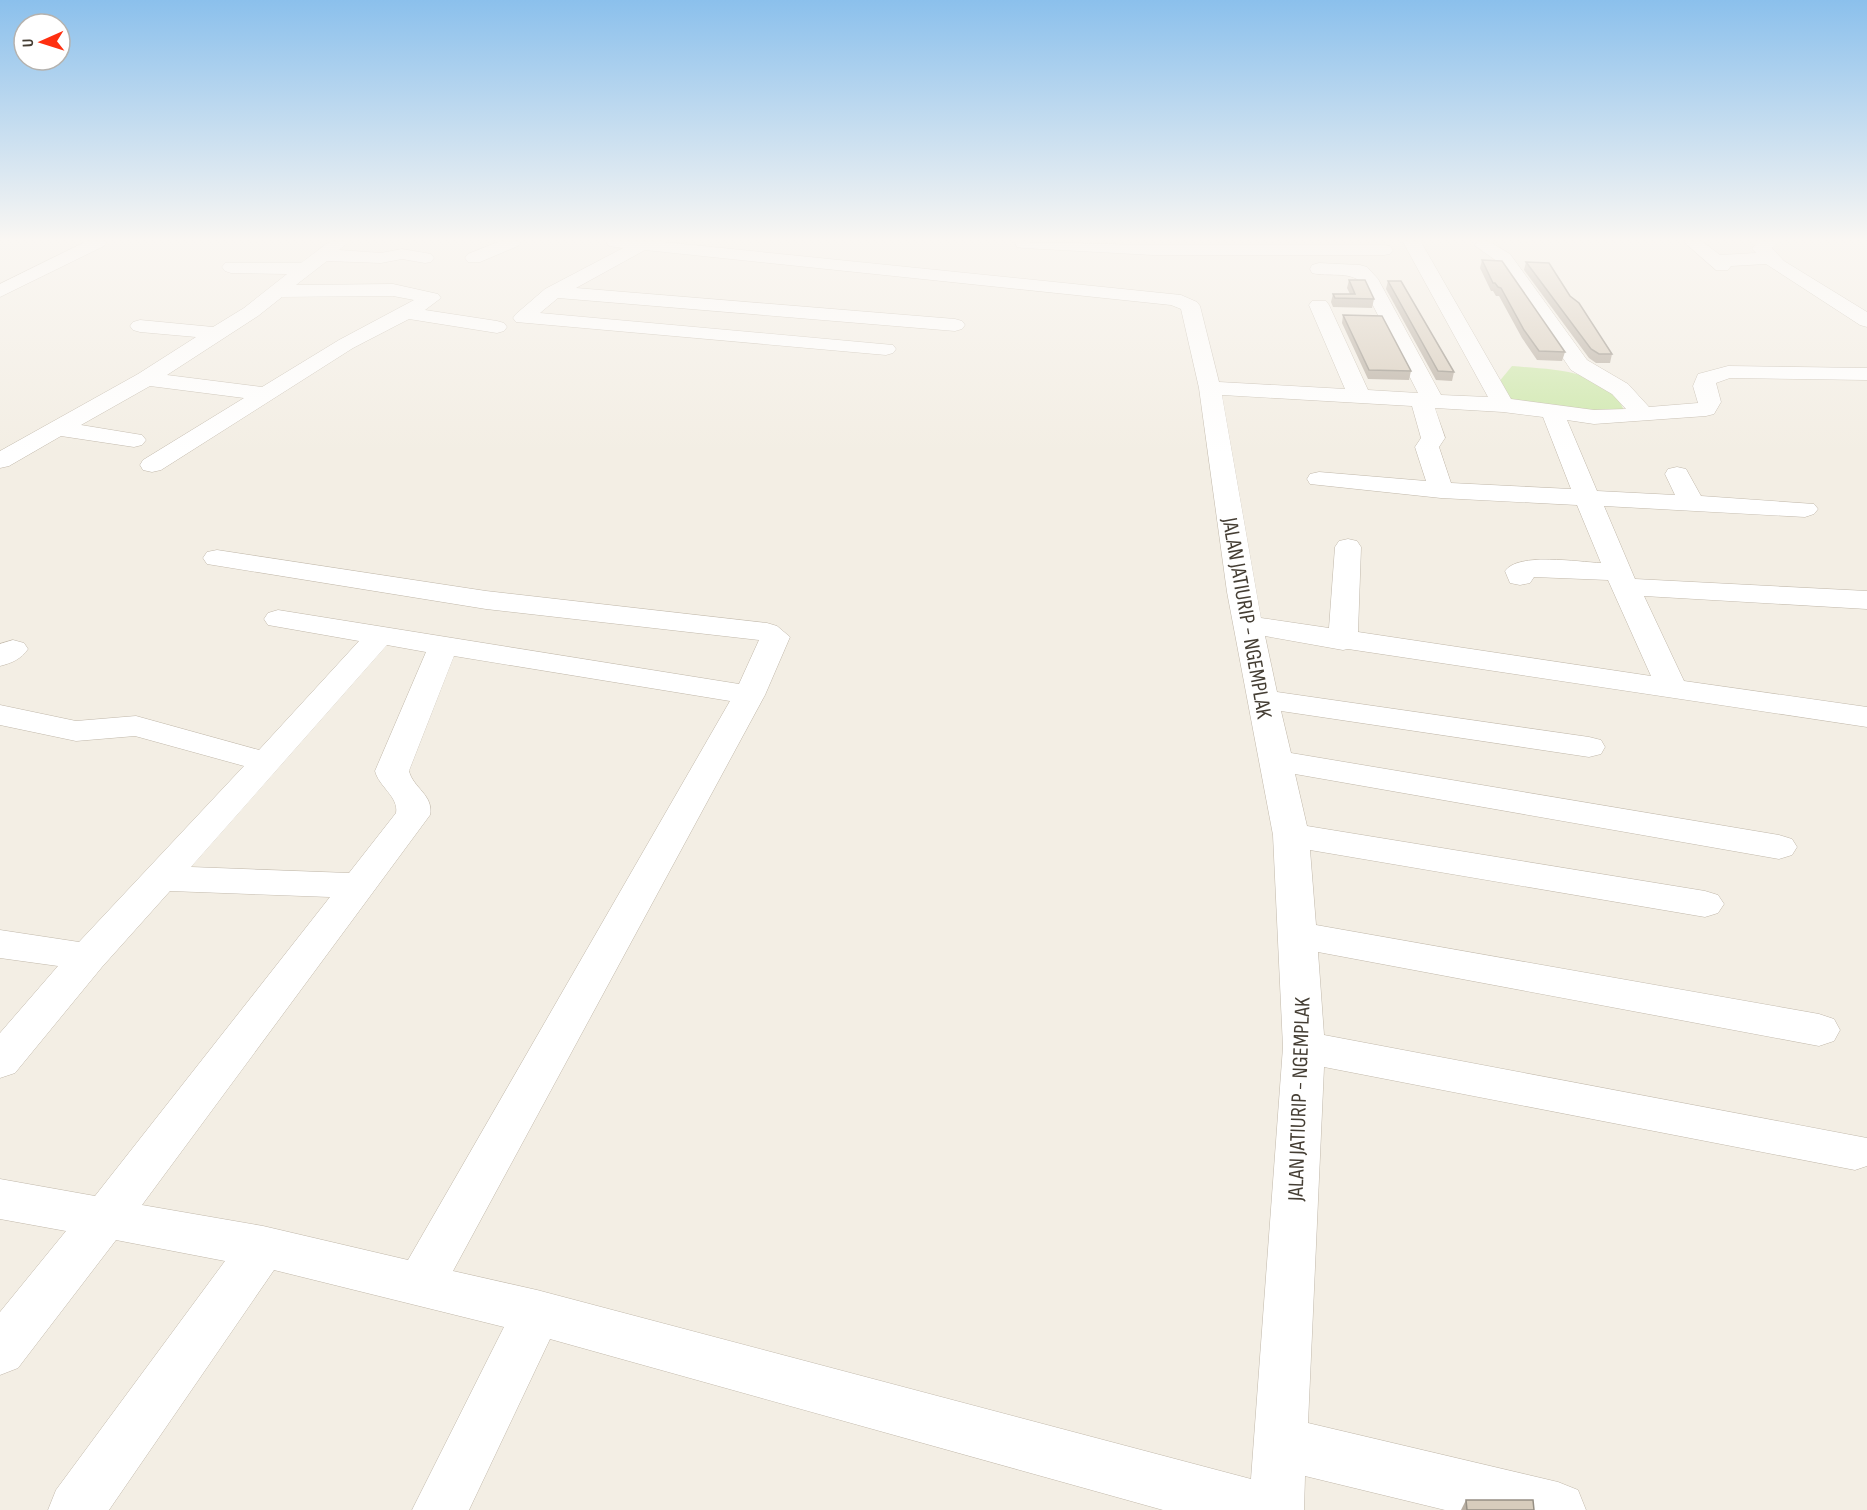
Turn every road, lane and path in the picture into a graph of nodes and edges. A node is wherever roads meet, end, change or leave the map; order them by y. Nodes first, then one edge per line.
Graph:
1 (246, 312) edge
2 (530, 312) edge
3 (795, 312) edge
4 (1192, 312) edge
5 (1330, 312) dead end
6 (1386, 312) edge
7 (1451, 312) edge
8 (1542, 312) edge
9 (1853, 312) edge
10 (406, 313) joint
11 (1367, 315) edge
12 (1388, 316) junction
13 (1867, 321) edge
14 (140, 326) dead end
15 (955, 326) dead end
16 (497, 327) dead end
17 (217, 333) junction
18 (886, 350) dead end
19 (1867, 374) edge
20 (146, 379) junction
21 (1210, 388) junction
22 (264, 394) junction
23 (1359, 396) junction
24 (1427, 400) junction
25 (1503, 405) junction
26 (1552, 412) junction
27 (1644, 415) junction
28 (59, 429) junction
29 (134, 440) dead end
30 (0, 461) edge
31 (152, 465) dead end
32 (1677, 474) dead end
33 (1319, 479) dead end
34 (1441, 490) junction
35 (1589, 499) junction
36 (1693, 504) junction
37 (1805, 509) dead end
38 (1348, 546) dead end
39 (217, 558) dead end
40 (1520, 577) dead end
41 (1622, 580) junction
42 (1867, 600) edge
43 (278, 619) dead end
44 (1248, 625) junction
45 (379, 637) junction
46 (1343, 641) junction
47 (443, 647) junction
48 (1672, 687) junction
49 (749, 694) junction
50 (1263, 699) junction
51 (0, 715) edge
52 (1867, 717) edge
53 (1589, 747) dead end
54 (1275, 760) junction
55 (266, 762) junction
56 (1291, 835) junction
57 (1779, 847) dead end
58 (162, 878) junction
59 (359, 886) junction
60 (1705, 904) dead end
61 (1298, 935) junction
62 (0, 944) edge
63 (88, 957) junction
64 (1819, 1030) dead end
65 (1304, 1047) junction
66 (0, 1062) edge
67 (1855, 1152) dead end
68 (0, 1199) edge
69 (106, 1217) junction
70 (263, 1247) junction
71 (420, 1284) junction
72 (537, 1313) junction
73 (0, 1351) edge
74 (1279, 1443) junction
75 (76, 1510) edge
76 (440, 1510) edge
77 (1263, 1510) edge
78 (1276, 1510) edge
79 (1558, 1510) edge

1 - 17 street
2 - 18 street
3 - 15 street
4 - 21 street, JALAN JATIURIP - NGEMPLAK
5 - 23 street
6 - 12 street
7 - 25 street
8 - 27 street
9 - 13 street
10 - 16 street
10 - 22 street
11 - 12 street
12 - 24 street
14 - 17 street
17 - 20 street
19 - 27 street
20 - 22 street
20 - 28 street
21 - 23 street
21 - 44 street, JALAN JATIURIP - NGEMPLAK
22 - 31 street
23 - 24 street
24 - 25 street
24 - 34 street
25 - 26 street
26 - 27 street
26 - 35 street
28 - 29 street
28 - 30 street
32 - 36 street
33 - 34 street
34 - 35 street
35 - 36 street
35 - 41 street
36 - 37 street
38 - 46 street
39 - 49 street
40 - 41 street
41 - 42 street
41 - 48 street
43 - 45 street
44 - 46 street
44 - 50 street, JALAN JATIURIP - NGEMPLAK
45 - 47 street
45 - 55 street
46 - 48 street
47 - 49 street
47 - 59 street
48 - 52 street
49 - 71 street
50 - 53 street
50 - 54 street, JALAN JATIURIP - NGEMPLAK
51 - 55 street
54 - 56 street, JALAN JATIURIP - NGEMPLAK
54 - 57 street
55 - 58 street
56 - 60 street
56 - 61 street, JALAN JATIURIP - NGEMPLAK
58 - 59 street
58 - 63 street
59 - 69 street
61 - 64 street
61 - 65 street, JALAN JATIURIP - NGEMPLAK
62 - 63 street
63 - 66 street
65 - 67 street
65 - 74 street, JALAN JATIURIP - NGEMPLAK
68 - 69 street
69 - 70 street
69 - 73 street
70 - 71 street
70 - 75 street
71 - 72 street
72 - 76 street
72 - 77 street
74 - 78 street, JALAN JATIURIP - NGEMPLAK
74 - 79 street

